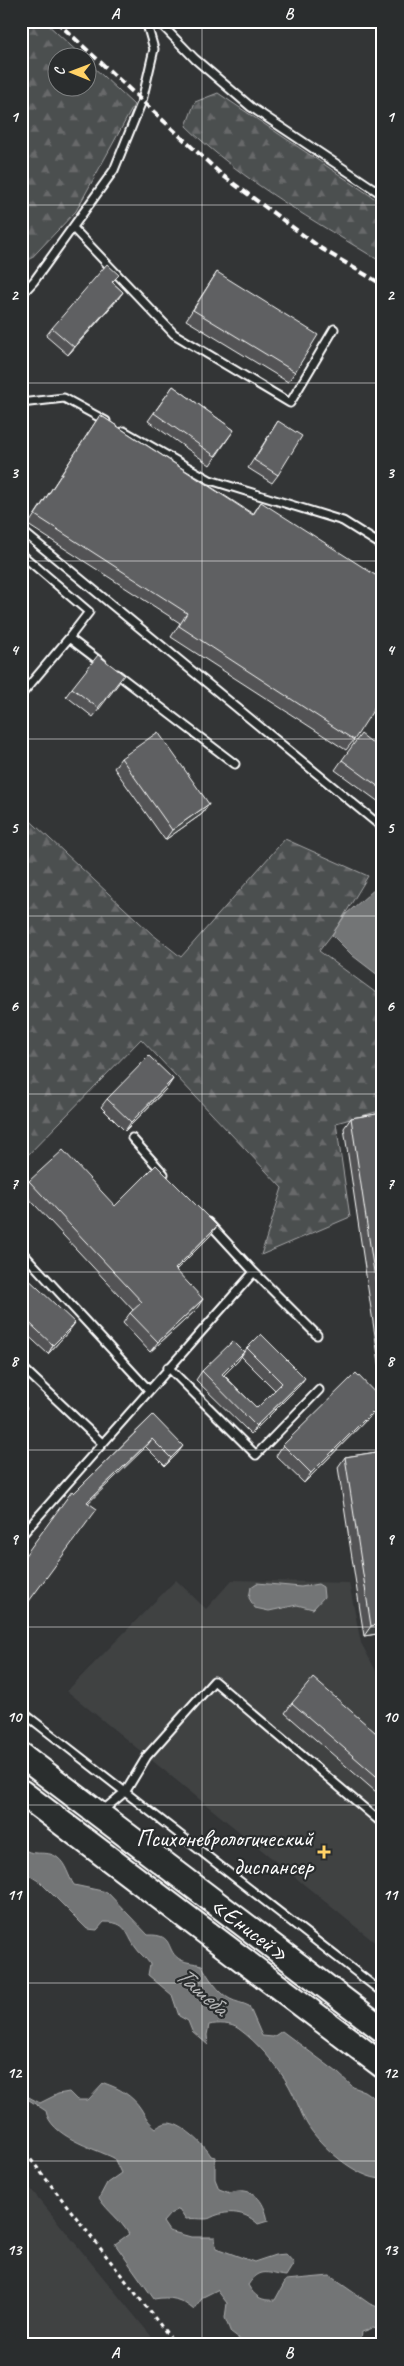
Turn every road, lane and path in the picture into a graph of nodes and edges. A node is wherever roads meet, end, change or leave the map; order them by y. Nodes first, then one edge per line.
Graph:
1 (146, 21) edge
2 (158, 21) edge
3 (383, 195) edge
4 (73, 228) junction
5 (21, 295) edge
6 (334, 329) dead end
7 (21, 403) edge
8 (21, 530) edge
9 (383, 546) edge
10 (21, 554) edge
11 (69, 638) junction
12 (21, 695) edge
13 (235, 764) dead end
14 (383, 828) edge
15 (132, 1138) dead end
16 (170, 1180) edge
17 (202, 1216) edge
18 (21, 1251) edge
19 (254, 1272) junction
20 (317, 1335) dead end
21 (21, 1366) edge
22 (168, 1367) junction
23 (148, 1389) junction
24 (319, 1390) dead end
25 (102, 1443) junction
26 (21, 1536) edge
27 (21, 1711) edge
28 (21, 1755) edge
29 (126, 1791) junction
30 (21, 1792) edge
31 (99, 1814) junction
32 (383, 1824) edge
33 (383, 1994) edge
34 (383, 2030) edge
35 (383, 2066) edge
36 (21, 2147) edge
37 (176, 2345) edge

1 - 4 lane
2 - 3 lane
4 - 5 lane
4 - 6 lane
7 - 9 lane
8 - 14 lane
10 - 11 lane
11 - 12 lane
11 - 13 lane
15 - 16 lane
17 - 19 lane
18 - 23 lane
19 - 20 lane
19 - 22 lane
21 - 25 lane
22 - 23 lane
22 - 24 lane
23 - 25 lane
25 - 26 lane
27 - 29 lane
28 - 31 highway, «Енисей»
29 - 31 lane
29 - 32 lane
29 - 33 lane
30 - 35 highway, «Енисей»
31 - 34 highway, «Енисей»
36 - 37 path

